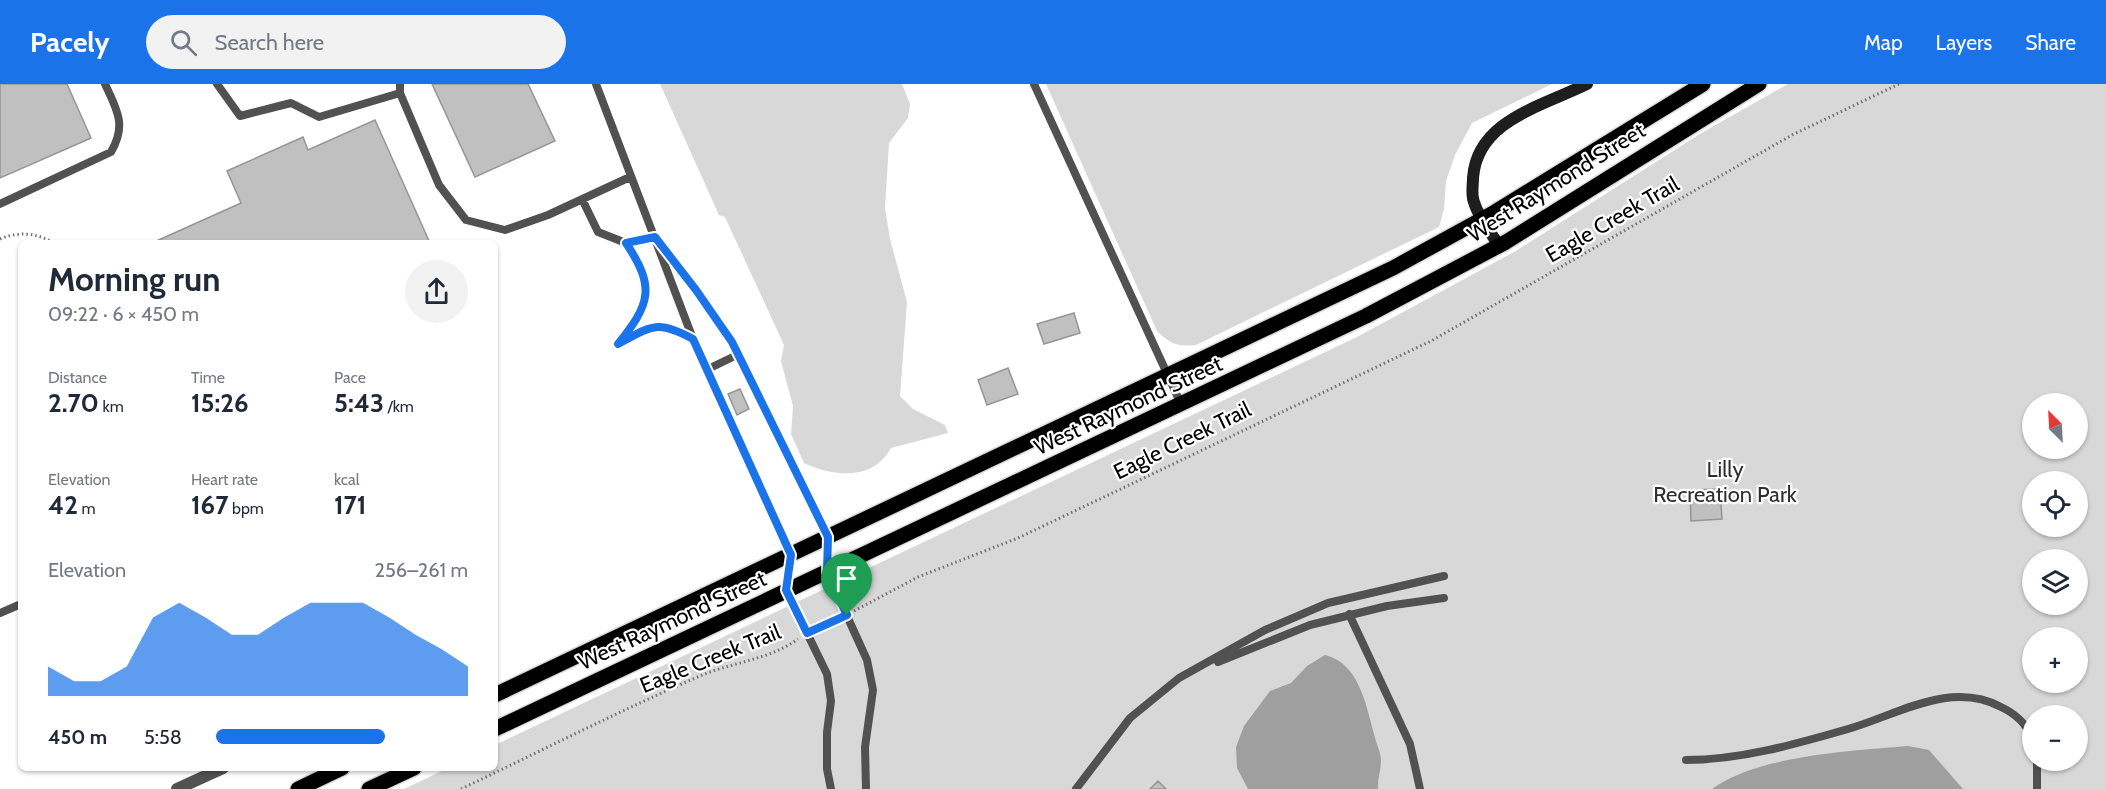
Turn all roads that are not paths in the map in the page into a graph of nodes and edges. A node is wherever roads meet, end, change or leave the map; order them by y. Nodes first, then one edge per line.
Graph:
1 (105, 84) edge
2 (217, 84) edge
3 (596, 84) edge
4 (1034, 84) edge
5 (1587, 84) edge
6 (1703, 84) edge
7 (1759, 84) edge
8 (400, 88) edge
9 (630, 177) junction
10 (582, 199) junction
11 (0, 204) edge
12 (1483, 219) junction
13 (655, 237) junction
14 (626, 243) junction
15 (1499, 246) junction
16 (693, 339) junction
17 (739, 354) junction
18 (706, 370) junction
19 (1169, 376) junction
20 (1181, 404) junction
21 (828, 537) junction
22 (791, 555) junction
23 (827, 572) junction
24 (1444, 576) dead end
25 (786, 590) junction
26 (1444, 598) dead end
27 (18, 605) edge
28 (0, 613) edge
29 (1349, 614) junction
30 (1179, 678) junction
31 (498, 694) edge
32 (2022, 721) edge
33 (498, 728) edge
34 (1686, 760) dead end
35 (216, 771) edge
36 (336, 771) edge
37 (405, 771) edge
38 (2037, 771) edge
39 (177, 789) edge
40 (298, 789) edge
41 (369, 789) edge
42 (831, 789) edge
43 (866, 789) edge
44 (1076, 789) edge
45 (1420, 789) edge
46 (2037, 789) edge

1 - 11 lane
2 - 8 lane
3 - 9 lane
4 - 19 lane
5 - 12 street
6 - 12 main road, West Raymond Street
7 - 15 main road, West Raymond Street
8 - 10 lane
9 - 10 lane
9 - 13 lane
10 - 14 lane
12 - 15 street
12 - 19 main road, West Raymond Street
13 - 14 lane
13 - 16 lane
13 - 17 lane
14 - 16 lane
15 - 20 main road, West Raymond Street
16 - 18 lane
17 - 18 lane
17 - 21 lane
18 - 22 lane
19 - 20 lane
19 - 21 main road, West Raymond Street
20 - 23 main road, West Raymond Street
21 - 22 main road, West Raymond Street
21 - 23 lane
22 - 25 lane
22 - 31 main road, West Raymond Street
23 - 25 main road, West Raymond Street
23 - 43 lane
24 - 30 lane
25 - 33 main road, West Raymond Street
25 - 42 lane
26 - 29 lane
27 - 28 lane
29 - 30 lane
29 - 45 lane
30 - 44 lane
32 - 34 lane
35 - 39 street
36 - 40 main road
37 - 41 main road
38 - 46 lane

